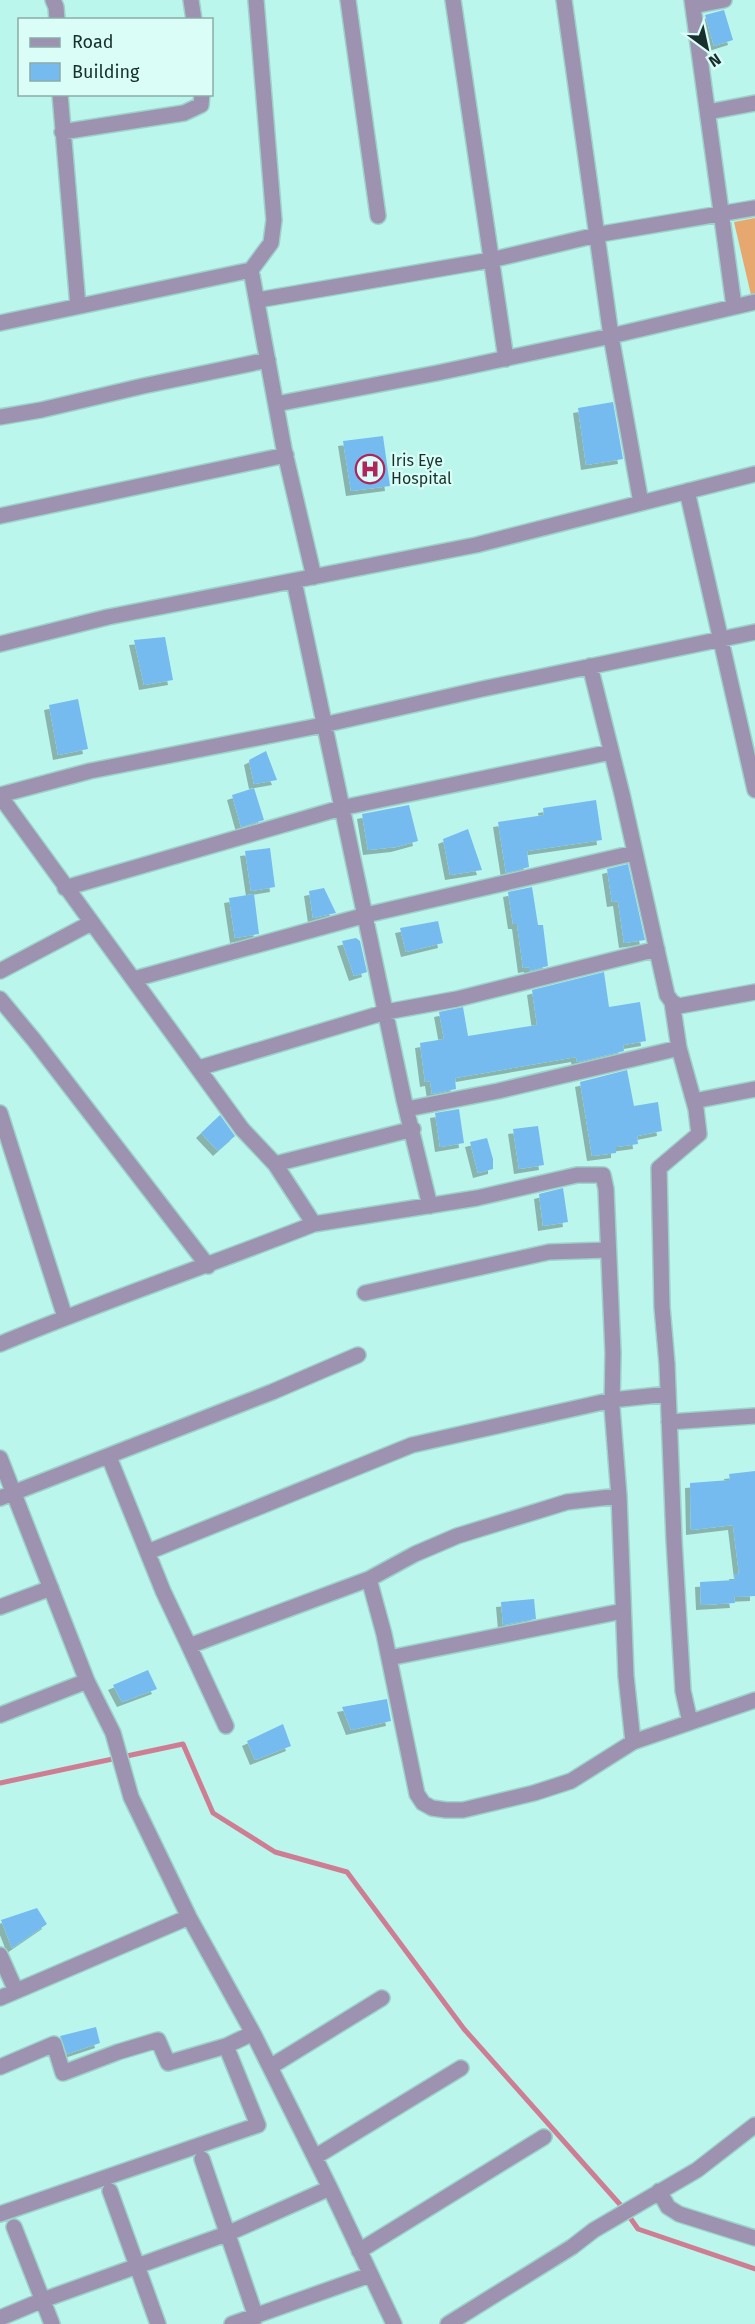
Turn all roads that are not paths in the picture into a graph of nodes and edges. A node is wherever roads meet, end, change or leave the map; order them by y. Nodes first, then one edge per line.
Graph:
1 (53, 0) edge
2 (192, 0) edge
3 (256, 0) edge
4 (348, 0) edge
5 (453, 0) edge
6 (564, 0) edge
7 (724, 0) edge
8 (693, 3) edge
9 (57, 18) edge
10 (194, 18) edge
11 (60, 96) edge
12 (202, 96) edge
13 (755, 103) edge
14 (708, 112) junction
15 (62, 132) junction
16 (755, 208) edge
17 (722, 214) junction
18 (378, 216) dead end
19 (597, 235) junction
20 (491, 260) junction
21 (251, 270) junction
22 (258, 300) junction
23 (755, 302) edge
24 (78, 306) junction
25 (734, 306) junction
26 (0, 323) edge
27 (611, 336) junction
28 (506, 359) junction
29 (268, 360) junction
30 (276, 404) junction
31 (0, 417) edge
32 (286, 455) junction
33 (755, 474) edge
34 (687, 491) junction
35 (640, 503) junction
36 (0, 516) edge
37 (314, 577) junction
38 (294, 581) junction
39 (755, 632) edge
40 (721, 640) junction
41 (0, 644) edge
42 (590, 666) junction
43 (323, 725) junction
44 (611, 752) junction
45 (755, 790) edge
46 (0, 796) edge
47 (341, 808) junction
48 (634, 853) junction
49 (65, 888) junction
50 (366, 915) junction
51 (91, 923) junction
52 (657, 949) junction
53 (0, 971) edge
54 (134, 979) junction
55 (755, 992) edge
56 (0, 999) edge
57 (672, 1002) junction
58 (386, 1011) junction
59 (679, 1048) junction
60 (199, 1068) junction
61 (755, 1089) edge
62 (694, 1101) junction
63 (407, 1109) junction
64 (0, 1113) edge
65 (413, 1130) junction
66 (275, 1164) junction
67 (430, 1206) junction
68 (314, 1224) junction
69 (607, 1250) junction
70 (208, 1266) junction
71 (364, 1293) dead end
72 (65, 1317) junction
73 (0, 1344) edge
74 (358, 1355) dead end
75 (668, 1394) junction
76 (612, 1400) junction
77 (755, 1416) edge
78 (669, 1422) junction
79 (109, 1457) junction
80 (0, 1458) edge
81 (7, 1495) edge
82 (618, 1496) junction
83 (148, 1552) junction
84 (369, 1579) junction
85 (51, 1588) junction
86 (0, 1607) edge
87 (623, 1611) junction
88 (189, 1646) junction
89 (389, 1658) junction
90 (87, 1681) junction
91 (755, 1700) edge
92 (0, 1714) edge
93 (690, 1722) junction
94 (226, 1726) dead end
95 (633, 1742) junction
96 (189, 1917) junction
97 (0, 1954) edge
98 (16, 1991) junction
99 (0, 1998) edge
100 (382, 1998) dead end
101 (253, 2033) junction
102 (226, 2046) junction
103 (0, 2067) edge
104 (270, 2067) junction
105 (461, 2068) dead end
106 (755, 2125) edge
107 (544, 2137) dead end
108 (315, 2157) junction
109 (202, 2159) dead end
110 (330, 2188) junction
111 (110, 2191) dead end
112 (659, 2191) junction
113 (0, 2214) edge
114 (15, 2227) dead end
115 (229, 2233) junction
116 (755, 2238) edge
117 (358, 2251) junction
118 (136, 2266) junction
119 (370, 2275) junction
120 (43, 2300) junction
121 (256, 2317) junction
122 (0, 2318) edge
123 (52, 2324) edge
124 (158, 2324) edge
125 (232, 2324) edge
126 (394, 2324) edge
127 (448, 2324) edge

1 - 9 street
2 - 10 street
3 - 21 street
4 - 18 street
5 - 20 street
6 - 19 street
7 - 8 street
8 - 14 street
11 - 15 street
12 - 15 street
13 - 14 street
14 - 17 street
15 - 24 street
16 - 17 street
17 - 19 street
17 - 25 street
19 - 20 street
19 - 27 street
20 - 22 street
20 - 28 street
21 - 22 street
21 - 24 street
22 - 29 street
23 - 25 street
24 - 26 street
25 - 27 street
27 - 28 street
27 - 35 street
28 - 30 street
29 - 30 street
29 - 31 street
30 - 32 street
32 - 36 street
32 - 37 street
33 - 34 street
34 - 35 street
34 - 40 street
35 - 37 street
37 - 38 street
38 - 41 street
38 - 43 street
39 - 40 street
40 - 42 street
40 - 45 street
42 - 43 street
42 - 44 street
43 - 46 street
43 - 47 street
44 - 47 street
44 - 48 street
46 - 49 street
47 - 49 street
47 - 50 street
48 - 50 street
48 - 52 street
49 - 51 street
50 - 54 street
50 - 58 street
51 - 53 street
51 - 54 street
52 - 57 street
52 - 58 street
54 - 60 street
55 - 57 street
56 - 70 street
57 - 59 street
58 - 60 street
58 - 63 street
59 - 62 street
59 - 63 street
60 - 66 street
61 - 62 street
62 - 75 street
63 - 65 street
64 - 72 street
65 - 66 street
65 - 67 street
66 - 68 street
67 - 68 street
67 - 69 street
68 - 70 street
69 - 71 street
69 - 76 street
70 - 72 street
72 - 73 street
74 - 79 street
75 - 76 street
75 - 78 street
76 - 82 street
76 - 83 street
77 - 78 street
78 - 93 street
79 - 81 street
79 - 83 street
80 - 81 street
81 - 85 street
82 - 84 street
82 - 87 street
83 - 88 street
84 - 88 street
84 - 89 street
85 - 86 street
85 - 90 street
87 - 89 street
87 - 95 street
88 - 94 street
89 - 95 street
90 - 92 street
90 - 96 street
91 - 93 street
93 - 95 street
96 - 98 street
96 - 101 street
97 - 98 street
98 - 99 street
100 - 104 street
101 - 102 street
101 - 104 street
102 - 103 street
102 - 113 street
104 - 108 street
105 - 108 street
106 - 112 street
107 - 117 street
108 - 110 street
109 - 115 street
110 - 115 street
110 - 117 street
111 - 118 street
112 - 116 street
112 - 127 street
114 - 120 street
115 - 118 street
115 - 121 street
117 - 119 street
118 - 120 street
118 - 124 street
119 - 121 street
119 - 126 street
120 - 122 street
120 - 123 street
121 - 125 street

